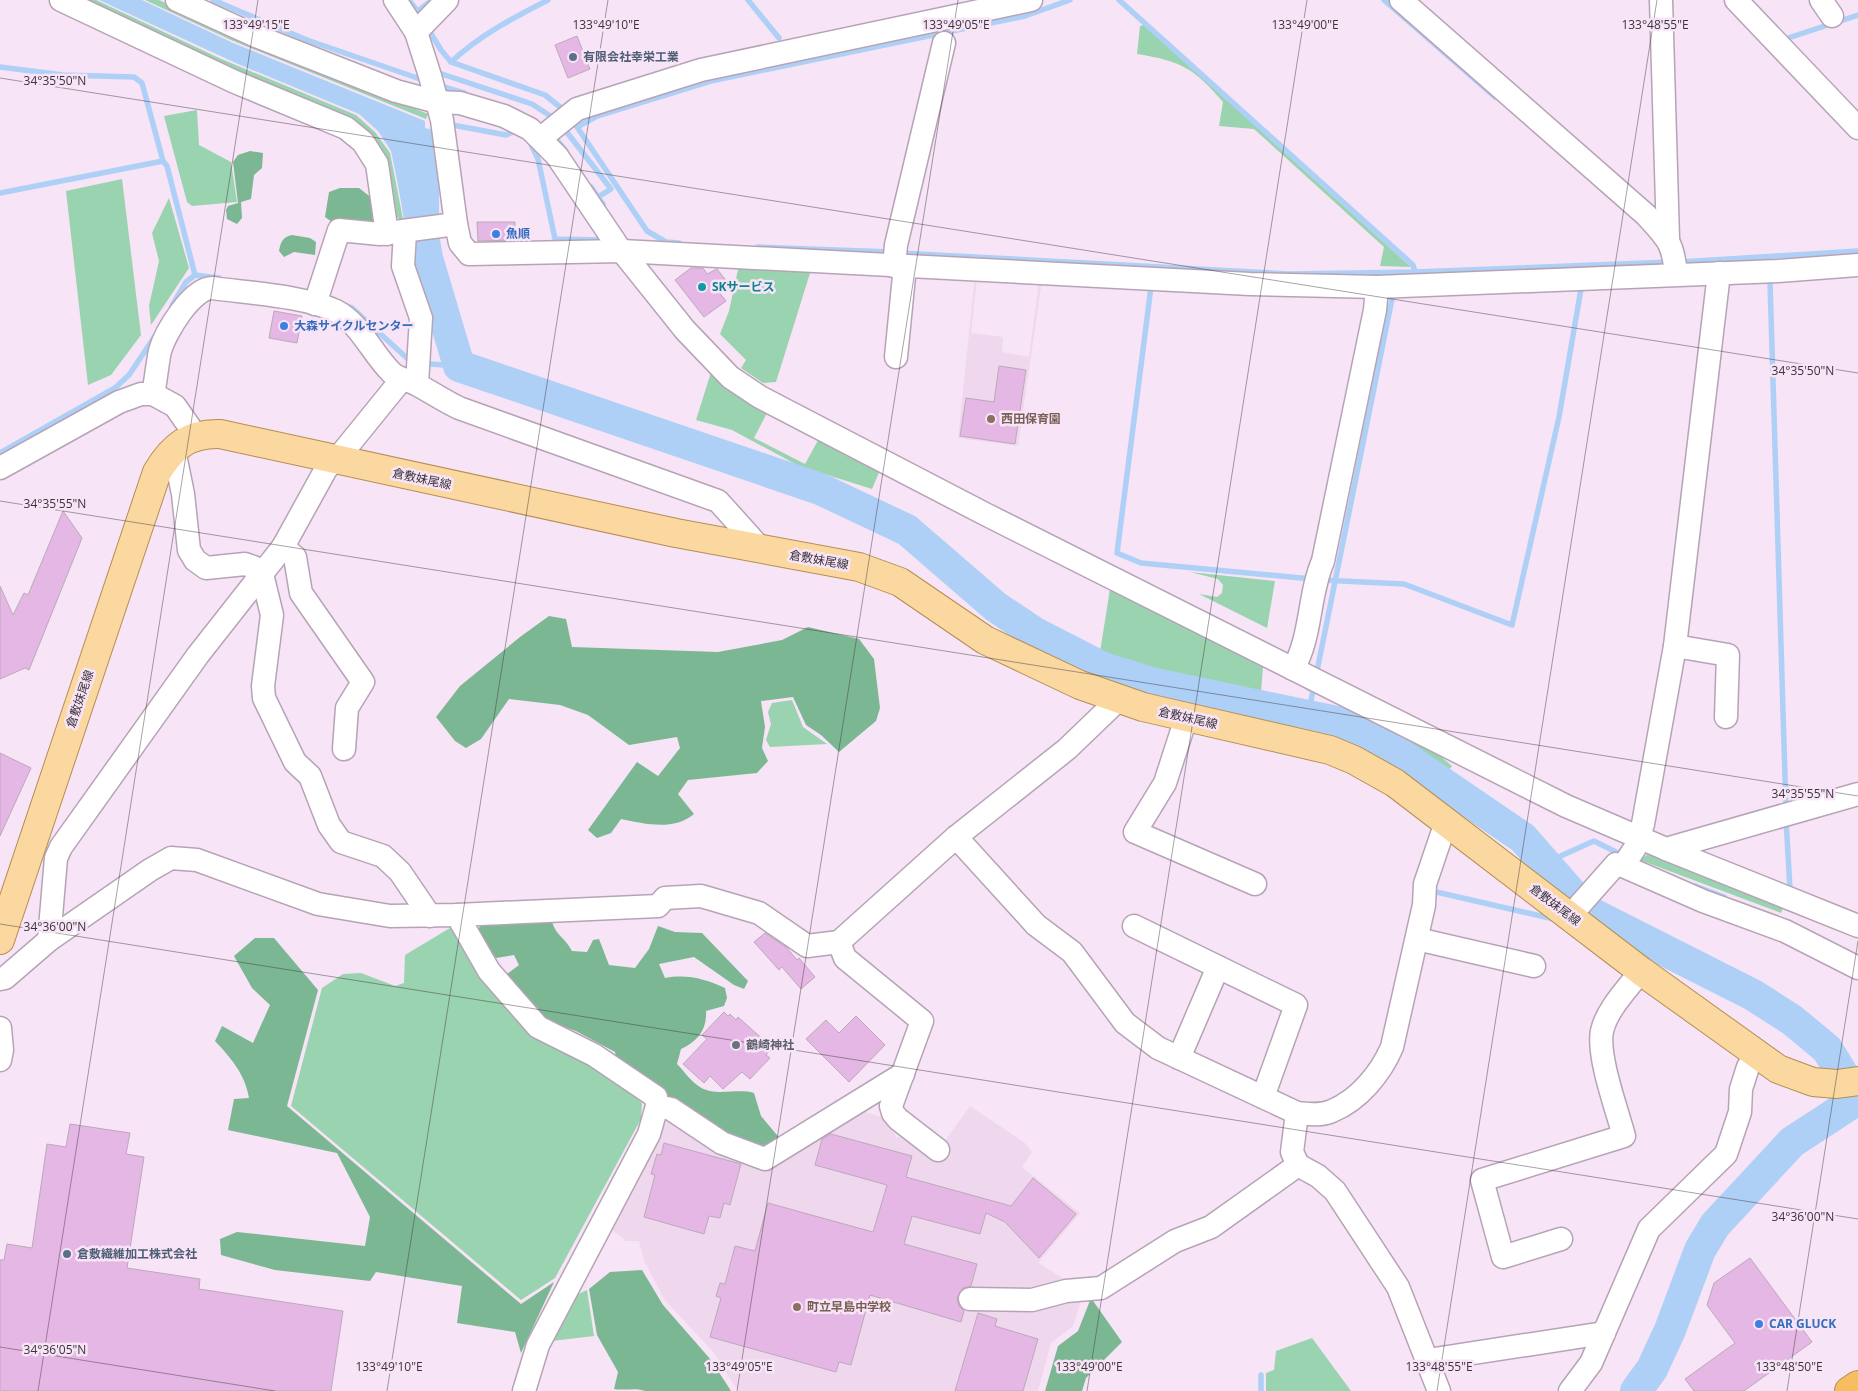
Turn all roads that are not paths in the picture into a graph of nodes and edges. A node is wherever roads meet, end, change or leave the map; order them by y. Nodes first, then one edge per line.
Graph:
1 (61, 0) edge
2 (177, 0) edge
3 (395, 0) edge
4 (446, 0) edge
5 (1031, 0) edge
6 (1401, 0) edge
7 (1661, 0) edge
8 (1736, 0) edge
9 (422, 26) junction
10 (944, 43) dead end
11 (437, 104) junction
12 (1858, 128) edge
13 (543, 136) junction
14 (456, 224) junction
15 (410, 231) junction
16 (616, 244) junction
17 (1673, 259) junction
18 (1858, 264) edge
19 (900, 266) junction
20 (1719, 273) junction
21 (1377, 287) junction
22 (317, 298) junction
23 (896, 357) dead end
24 (409, 382) junction
25 (153, 394) junction
26 (185, 443) junction
27 (335, 460) junction
28 (0, 468) edge
29 (283, 547) junction
30 (763, 551) junction
31 (262, 574) junction
32 (1675, 646) junction
33 (1296, 664) junction
34 (1118, 700) junction
35 (1726, 717) dead end
36 (1186, 718) junction
37 (344, 749) dead end
38 (1858, 794) edge
39 (1446, 822) junction
40 (956, 837) junction
41 (1634, 846) junction
42 (1675, 846) junction
43 (1255, 884) dead end
44 (1579, 906) junction
45 (458, 915) junction
46 (430, 916) junction
47 (1134, 926) dead end
48 (1858, 926) edge
49 (1417, 939) junction
50 (0, 940) edge
51 (49, 940) junction
52 (839, 942) junction
53 (1534, 966) dead end
54 (1218, 967) junction
55 (1858, 968) edge
56 (1642, 970) junction
57 (0, 979) edge
58 (0, 1028) edge
59 (1757, 1054) junction
60 (1179, 1058) junction
61 (0, 1060) edge
62 (903, 1074) junction
63 (1848, 1083) edge
64 (1263, 1097) junction
65 (657, 1106) junction
66 (1297, 1113) junction
67 (938, 1150) dead end
68 (1298, 1165) junction
69 (1561, 1239) dead end
70 (970, 1299) dead end
71 (1604, 1333) junction
72 (1428, 1360) junction
73 (1858, 1385) edge
74 (524, 1391) edge
75 (1439, 1391) edge
76 (1570, 1391) edge
77 (1849, 1391) edge

1 - 15 street
2 - 11 street
3 - 9 street
4 - 9 street
5 - 13 street
6 - 17 street
7 - 17 street
8 - 12 street
9 - 11 street
10 - 19 street
11 - 13 street
11 - 14 street
13 - 16 street
14 - 15 street
14 - 16 street
15 - 22 street
15 - 24 street
16 - 19 street
16 - 33 street
17 - 20 street
17 - 21 street
18 - 20 street
19 - 21 street
19 - 23 street
20 - 32 street
21 - 33 street
22 - 24 street
22 - 25 street
24 - 27 street
24 - 30 street
25 - 26 street
25 - 28 street
26 - 27 main road, 倉敷妹尾線
26 - 31 street
26 - 50 main road, 倉敷妹尾線
27 - 29 street
27 - 30 main road, 倉敷妹尾線
29 - 31 street
29 - 37 street
30 - 34 main road, 倉敷妹尾線
31 - 46 street
31 - 51 street
32 - 35 street
32 - 41 street
33 - 41 street
34 - 36 main road, 倉敷妹尾線
34 - 40 street
36 - 39 main road, 倉敷妹尾線
36 - 43 street
38 - 42 street
39 - 44 main road, 倉敷妹尾線
39 - 49 street
40 - 52 street
40 - 60 street
41 - 42 street
41 - 44 street
41 - 55 street
42 - 48 street
44 - 56 main road, 倉敷妹尾線
45 - 46 street
45 - 52 street
45 - 65 street
46 - 51 street
47 - 54 street
49 - 53 street
49 - 66 street
51 - 57 street
52 - 62 street
54 - 60 street
54 - 64 street
56 - 59 main road, 倉敷妹尾線
56 - 69 street
58 - 61 street
59 - 63 main road, 倉敷妹尾線
59 - 71 street
60 - 64 street
62 - 65 street
62 - 67 street
64 - 66 street
65 - 74 street
66 - 68 street
68 - 70 street
68 - 72 street
71 - 72 street
71 - 76 street
72 - 75 street
73 - 77 highway

